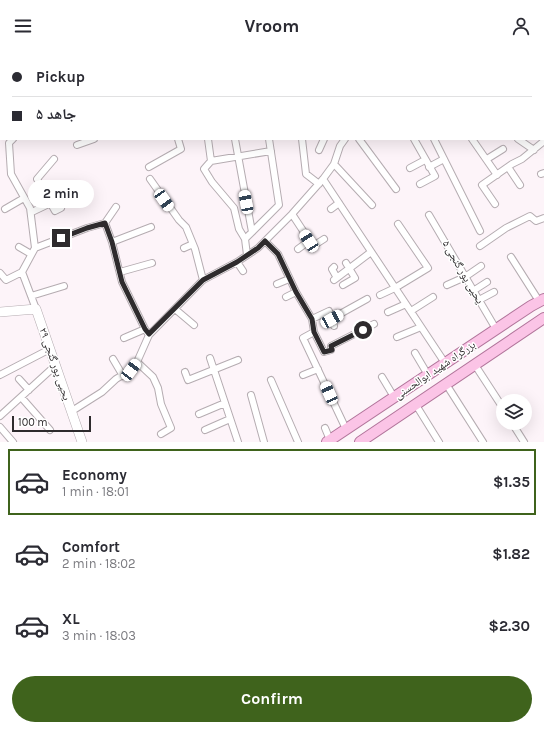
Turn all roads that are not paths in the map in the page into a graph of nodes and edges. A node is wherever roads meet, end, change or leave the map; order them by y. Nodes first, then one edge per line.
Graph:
1 (12, 140) edge
2 (91, 140) edge
3 (178, 140) edge
4 (208, 140) edge
5 (235, 140) edge
6 (269, 140) edge
7 (302, 140) edge
8 (324, 140) edge
9 (344, 140) edge
10 (360, 140) edge
11 (415, 140) edge
12 (434, 140) edge
13 (473, 140) edge
14 (519, 140) edge
15 (544, 141) edge
16 (77, 145) dead end
17 (503, 149) dead end
18 (319, 150) dead end
19 (534, 150) junction
20 (271, 151) junction
21 (238, 157) junction
22 (54, 159) dead end
23 (444, 159) junction
24 (425, 160) junction
25 (487, 160) junction
26 (212, 161) junction
27 (334, 164) junction
28 (149, 167) dead end
29 (429, 167) junction
30 (508, 167) junction
31 (410, 168) dead end
32 (497, 175) junction
33 (150, 179) dead end
34 (321, 182) junction
35 (420, 184) dead end
36 (520, 185) dead end
37 (396, 189) dead end
38 (24, 198) junction
39 (53, 202) junction
40 (339, 204) junction
41 (495, 204) dead end
42 (372, 205) dead end
43 (116, 207) dead end
44 (61, 208) dead end
45 (5, 209) dead end
46 (331, 209) dead end
47 (32, 212) junction
48 (292, 214) junction
49 (429, 215) dead end
50 (544, 218) edge
51 (105, 223) junction
52 (398, 224) dead end
53 (152, 226) dead end
54 (480, 231) dead end
55 (252, 232) junction
56 (245, 239) junction
57 (324, 239) dead end
58 (265, 241) junction
59 (309, 241) junction
60 (112, 242) junction
61 (192, 244) junction
62 (480, 246) dead end
63 (19, 247) dead end
64 (35, 248) junction
65 (184, 248) dead end
66 (298, 249) dead end
67 (371, 252) junction
68 (31, 254) junction
69 (247, 255) junction
70 (511, 256) dead end
71 (237, 262) junction
72 (152, 263) dead end
73 (348, 266) junction
74 (481, 266) dead end
75 (334, 267) dead end
76 (244, 271) dead end
77 (22, 272) junction
78 (120, 272) junction
79 (0, 273) edge
80 (465, 276) junction
81 (290, 279) junction
82 (203, 280) junction
83 (487, 282) dead end
84 (277, 284) dead end
85 (343, 285) dead end
86 (64, 286) dead end
87 (447, 286) dead end
88 (395, 288) junction
89 (473, 291) junction
90 (296, 292) junction
91 (494, 292) dead end
92 (380, 295) dead end
93 (31, 296) junction
94 (286, 297) dead end
95 (433, 297) dead end
96 (367, 299) dead end
97 (479, 300) junction
98 (542, 300) edge
99 (406, 304) junction
100 (36, 309) junction
101 (175, 309) junction
102 (0, 312) edge
103 (388, 312) dead end
104 (411, 312) junction
105 (544, 318) edge
106 (312, 319) junction
107 (332, 319) junction
108 (374, 324) dead end
109 (194, 325) dead end
110 (334, 326) dead end
111 (422, 327) junction
112 (496, 329) junction
113 (147, 332) junction
114 (314, 332) junction
115 (396, 336) dead end
116 (124, 338) dead end
117 (50, 349) junction
118 (415, 353) dead end
119 (210, 358) dead end
120 (314, 358) junction
121 (114, 359) dead end
122 (238, 360) dead end
123 (306, 361) dead end
124 (137, 362) junction
125 (445, 363) junction
126 (475, 364) junction
127 (56, 365) junction
128 (318, 369) junction
129 (214, 370) junction
130 (185, 372) dead end
131 (0, 375) edge
132 (303, 375) dead end
133 (428, 375) junction
134 (123, 376) junction
135 (382, 377) dead end
136 (19, 379) dead end
137 (271, 380) dead end
138 (446, 384) junction
139 (29, 390) junction
140 (251, 396) dead end
141 (21, 397) junction
142 (394, 397) junction
143 (496, 397) edge
144 (225, 403) junction
145 (416, 405) junction
146 (72, 411) junction
147 (199, 414) dead end
148 (0, 416) edge
149 (230, 419) junction
150 (0, 427) edge
151 (325, 428) dead end
152 (346, 429) junction
153 (50, 430) dead end
154 (205, 430) dead end
155 (516, 430) edge
156 (161, 434) dead end
157 (79, 440) edge
158 (328, 441) edge
159 (13, 442) edge
160 (238, 442) edge
161 (264, 442) edge
162 (298, 442) edge
163 (360, 442) edge
164 (439, 442) edge
165 (483, 442) edge
166 (524, 442) edge

1 - 38 street
2 - 16 street
3 - 28 street
4 - 26 street
5 - 21 street
6 - 20 street
7 - 34 street
8 - 18 street
9 - 27 street
10 - 37 street
11 - 24 street
12 - 23 street
13 - 25 street
14 - 19 street
15 - 19 street
17 - 25 street
19 - 30 street
20 - 21 street
20 - 55 street
21 - 26 street
21 - 55 street
22 - 39 street
23 - 29 street
23 - 54 street
24 - 29 street
24 - 31 street
25 - 32 street
26 - 56 street
27 - 34 street
27 - 42 street
29 - 35 street
30 - 32 street
30 - 36 street
32 - 41 street
33 - 61 street
34 - 40 street
34 - 48 street
38 - 45 street
38 - 47 street
39 - 44 street
39 - 47 street
40 - 46 street
40 - 67 street
43 - 51 street
47 - 64 street
48 - 58 street
48 - 59 street
49 - 80 street, یحیی پور گنجی ۵
50 - 62 street
51 - 60 street
51 - 64 street
52 - 88 street
53 - 60 street
55 - 56 street
56 - 69 street
57 - 59 street
58 - 69 street
58 - 81 street
59 - 66 street
60 - 78 street
61 - 65 street
61 - 82 street
63 - 68 street
64 - 68 street
67 - 73 street
67 - 88 street
68 - 77 street
69 - 71 street
70 - 98 street
71 - 76 street
71 - 82 street
72 - 78 street
73 - 75 street
73 - 85 street
74 - 80 street
77 - 79 street
77 - 93 street
78 - 113 street
80 - 87 street
80 - 89 street, یحیی پور گنجی ۵
81 - 84 street
81 - 90 street
82 - 101 street
83 - 89 street
86 - 93 street
88 - 92 street
88 - 99 street
89 - 97 street, یحیی پور گنجی ۵
90 - 94 street
90 - 106 street
91 - 97 street
93 - 100 street
95 - 104 street
96 - 107 street
97 - 112 street, یحیی پور گنجی ۵
98 - 112 main road, بزرگراه شهید ابوالحسنی
99 - 103 street
99 - 104 street
100 - 102 main road
100 - 117 main road, یحیی پور گنجی ۲۹
101 - 109 street
101 - 113 street
104 - 111 street
105 - 126 main road, بزرگراه شهید ابوالحسنی
106 - 107 street
106 - 114 street
107 - 110 street
108 - 114 street
111 - 115 street
111 - 125 street
112 - 125 main road, بزرگراه شهید ابوالحسنی
113 - 116 street
113 - 124 street
114 - 120 street
117 - 127 main road, یحیی پور گنجی ۲۹
117 - 131 street
118 - 133 street
119 - 129 street
120 - 123 street
120 - 128 street
121 - 134 street
122 - 129 street
124 - 134 street
124 - 156 street
125 - 133 main road, بزرگراه شهید ابوالحسنی
126 - 138 main road, بزرگراه شهید ابوالحسنی
126 - 143 street
127 - 139 street
127 - 146 main road, یحیی پور گنجی ۲۹
128 - 132 street
128 - 152 street
129 - 130 street
129 - 144 street
133 - 142 main road, بزرگراه شهید ابوالحسنی
134 - 146 street
135 - 142 street
136 - 139 street
137 - 162 street
138 - 145 main road, بزرگراه شهید ابوالحسنی
138 - 165 street
139 - 141 street
140 - 161 street
141 - 148 street
141 - 153 street
142 - 152 main road, بزرگراه شهید ابوالحسنی
144 - 147 street
144 - 149 street
145 - 163 main road, بزرگراه شهید ابوالحسنی
145 - 164 street
146 - 157 main road, یحیی پور گنجی ۲۹
149 - 154 street
149 - 160 street
150 - 159 street
151 - 158 street
152 - 158 main road, بزرگراه شهید ابوالحسنی
155 - 166 street

